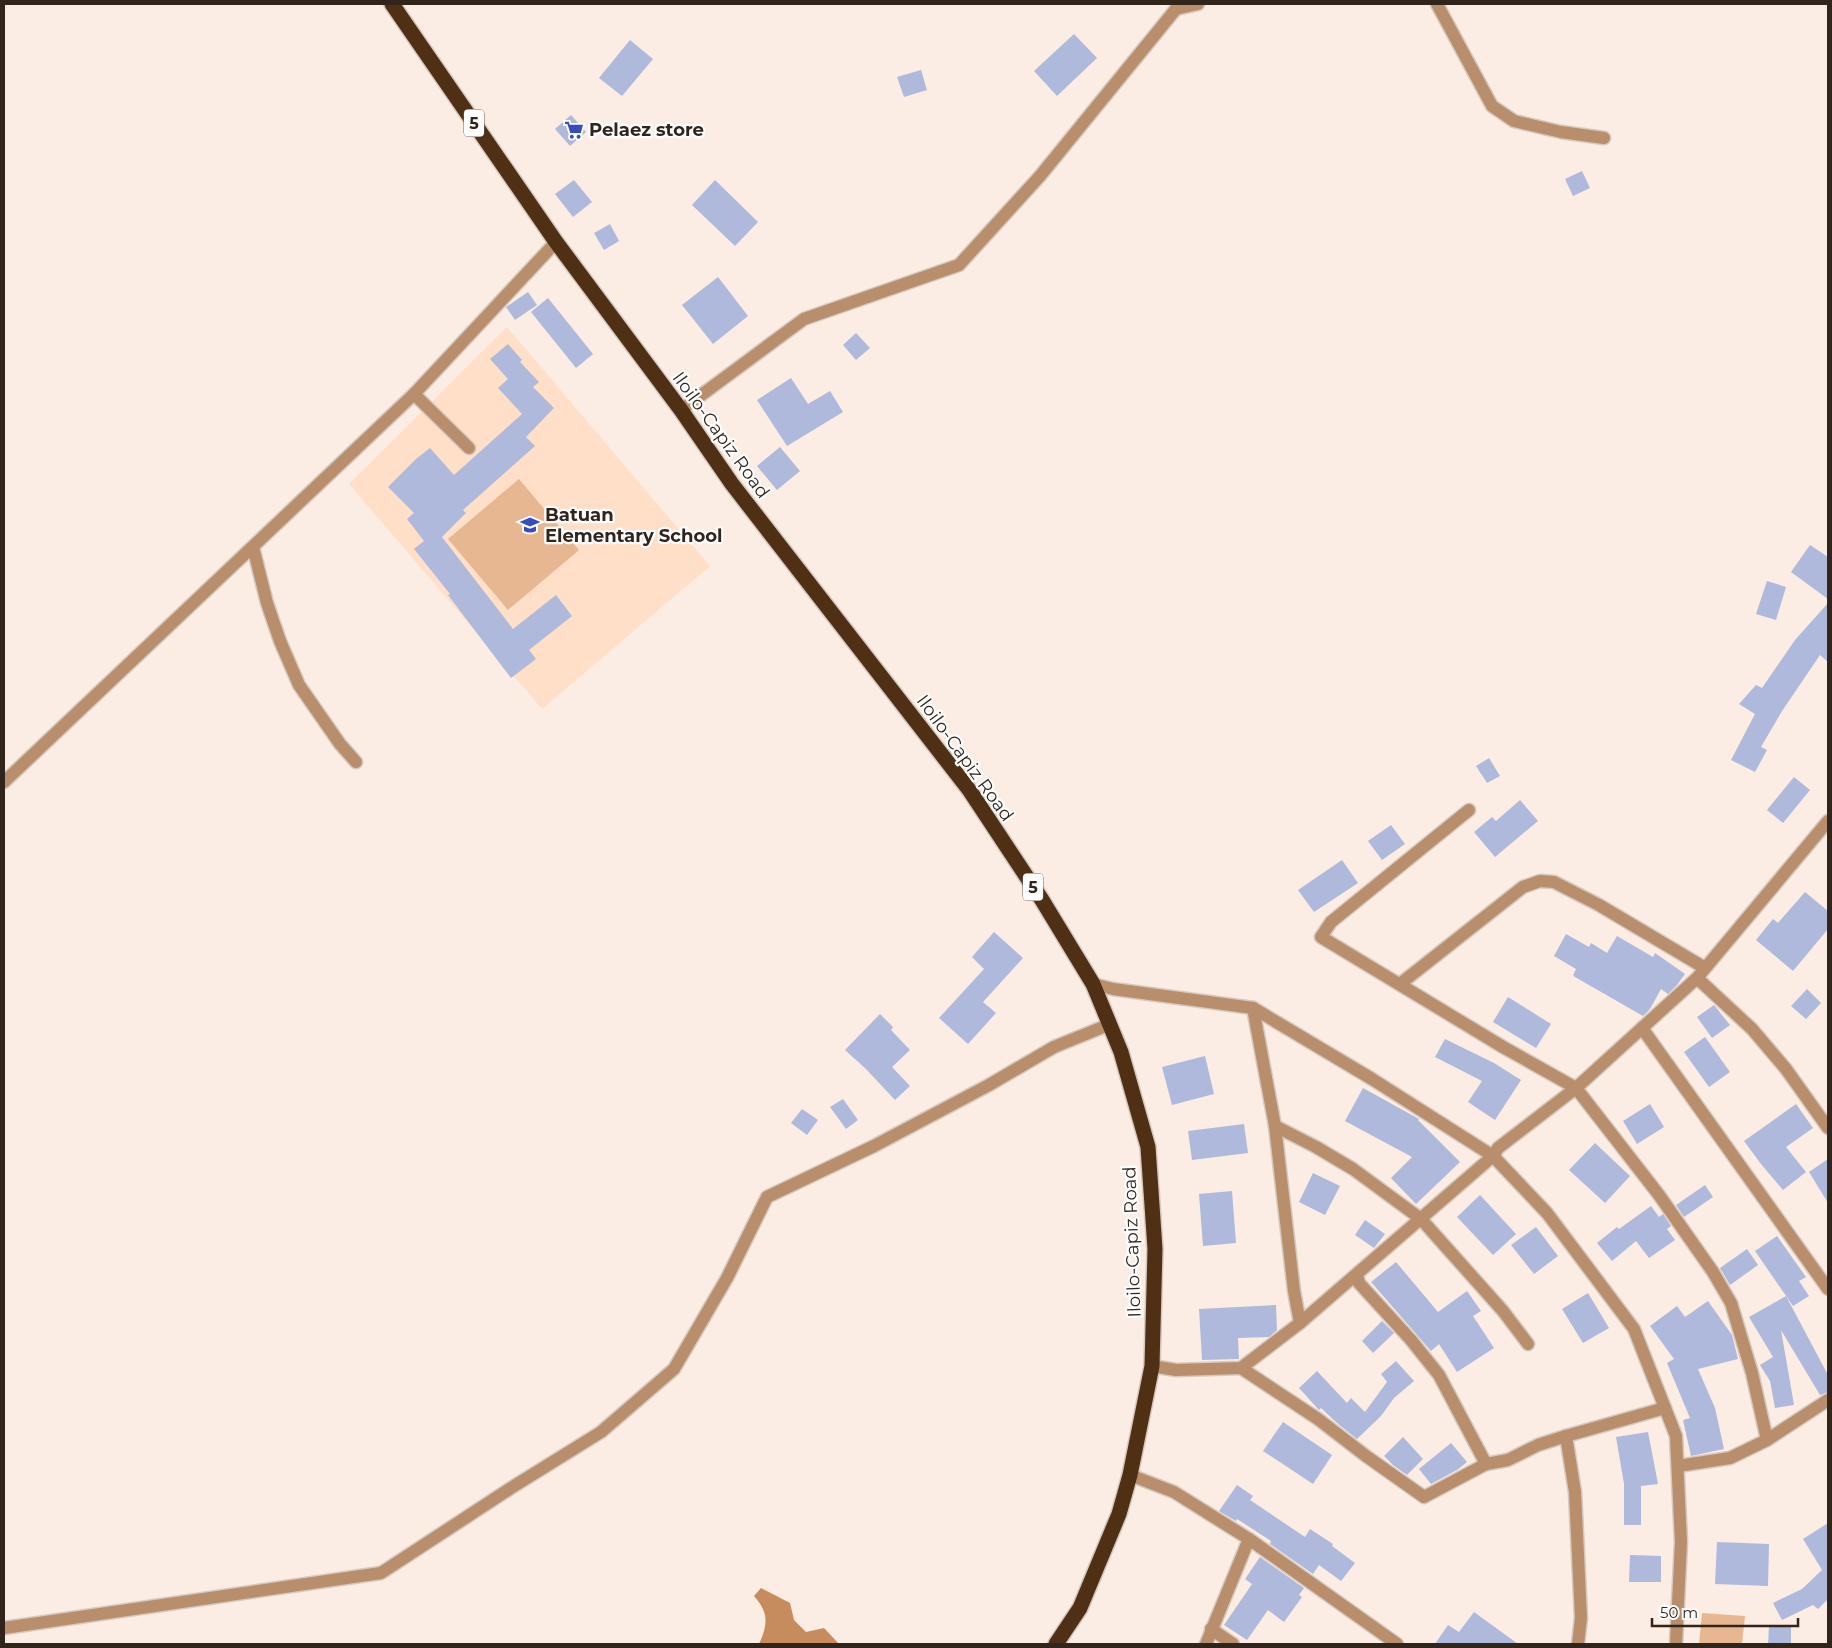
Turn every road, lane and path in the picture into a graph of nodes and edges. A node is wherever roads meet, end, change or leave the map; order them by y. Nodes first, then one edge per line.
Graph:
1 (392, 4) edge
2 (1198, 4) edge
3 (1437, 4) edge
4 (1178, 6) edge
5 (1604, 138) dead end
6 (556, 242) junction
7 (414, 394) junction
8 (681, 410) junction
9 (469, 448) dead end
10 (253, 547) junction
11 (356, 762) dead end
12 (4, 782) edge
13 (1468, 810) dead end
14 (1828, 821) edge
15 (1701, 973) junction
16 (1093, 984) junction
17 (1400, 984) junction
18 (1253, 1008) junction
19 (1108, 1025) junction
20 (1642, 1028) junction
21 (1576, 1088) junction
22 (1275, 1126) junction
23 (1828, 1128) edge
24 (1494, 1156) junction
25 (1421, 1219) junction
26 (1357, 1275) junction
27 (1828, 1289) edge
28 (1300, 1323) junction
29 (1528, 1344) dead end
30 (1152, 1366) junction
31 (1241, 1368) junction
32 (1828, 1400) edge
33 (1665, 1408) junction
34 (1566, 1436) junction
35 (1767, 1440) junction
36 (1486, 1464) junction
37 (1678, 1466) junction
38 (1130, 1475) junction
39 (1249, 1539) junction
40 (4, 1628) edge
41 (1211, 1630) junction
42 (1056, 1644) edge
43 (1206, 1644) edge
44 (1233, 1644) edge
45 (1398, 1644) edge
46 (1578, 1644) edge
47 (1676, 1644) edge

1 - 6 highway, Iloilo-Capiz Road / 5
2 - 4 street
3 - 5 street
4 - 8 street
6 - 7 street
6 - 8 highway, Iloilo-Capiz Road / 5
7 - 9 street
7 - 10 street
8 - 16 highway, Iloilo-Capiz Road / 5
10 - 11 street
10 - 12 street
13 - 17 street
14 - 15 street
15 - 17 street
15 - 20 street
15 - 23 street
16 - 18 street
16 - 19 highway, Iloilo-Capiz Road / 5
17 - 21 street
18 - 22 street
18 - 24 street
19 - 30 highway, Iloilo-Capiz Road / 5
19 - 40 street
20 - 21 street
20 - 27 street
21 - 24 street
21 - 35 street
22 - 25 street
22 - 28 street
24 - 25 street
24 - 33 street
25 - 26 street
25 - 29 street
26 - 28 street
26 - 36 street
28 - 31 street
30 - 31 street
30 - 38 highway, Iloilo-Capiz Road / 5
31 - 36 street
32 - 35 street
33 - 34 street
33 - 37 street
34 - 36 street
34 - 46 street
35 - 37 street
37 - 47 street
38 - 39 street
38 - 42 highway, Iloilo-Capiz Road / 5
39 - 41 street
39 - 45 street
41 - 43 street
41 - 44 street

